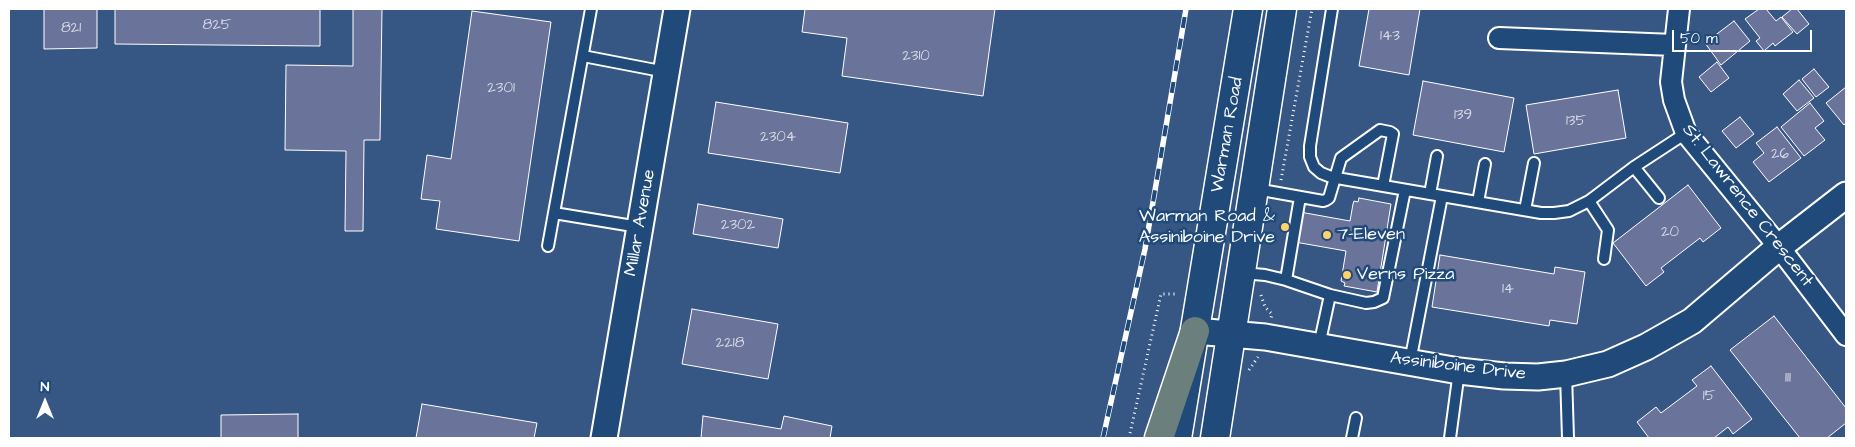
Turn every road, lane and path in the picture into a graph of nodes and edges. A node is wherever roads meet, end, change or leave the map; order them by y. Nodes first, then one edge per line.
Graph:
1 (591, 9) edge
2 (677, 9) edge
3 (1248, 9) edge
4 (1282, 9) edge
5 (1312, 9) edge
6 (1332, 9) edge
7 (1679, 9) edge
8 (1499, 38) dead end
9 (1674, 45) junction
10 (583, 56) junction
11 (666, 72) junction
12 (1686, 133) junction
13 (1437, 156) dead end
14 (1534, 163) dead end
15 (1485, 164) dead end
16 (1634, 167) junction
17 (1334, 177) junction
18 (1383, 186) junction
19 (1405, 190) junction
20 (1267, 191) junction
21 (1430, 194) junction
22 (1846, 195) edge
23 (1442, 196) junction
24 (1300, 197) junction
25 (1659, 198) dead end
26 (1589, 201) junction
27 (1478, 202) junction
28 (1524, 210) junction
29 (554, 214) junction
30 (640, 227) junction
31 (548, 246) dead end
32 (1778, 246) junction
33 (1604, 259) dead end
34 (1253, 274) junction
35 (1286, 280) junction
36 (1177, 294) dead end
37 (1330, 295) junction
38 (1195, 331) junction
39 (1231, 334) junction
40 (1846, 334) edge
41 (1264, 337) junction
42 (1319, 346) junction
43 (1410, 362) junction
44 (1249, 370) dead end
45 (1459, 371) junction
46 (1566, 374) junction
47 (1356, 418) dead end
48 (604, 438) edge
49 (1129, 438) edge
50 (1159, 438) edge
51 (1177, 438) edge
52 (1215, 438) edge
53 (1352, 438) edge
54 (1450, 438) edge
55 (1568, 438) edge

1 - 10 lane
2 - 11 street, Millar Avenue
3 - 38 main road, Warman Road
4 - 20 main road, Warman Road
5 - 20 path
6 - 17 lane
7 - 9 street, St. Lawrence Crescent
8 - 9 street
9 - 12 street, St. Lawrence Crescent
10 - 11 lane
10 - 29 lane
11 - 30 street, Millar Avenue
12 - 16 lane
12 - 32 street, St. Lawrence Crescent
13 - 21 lane
14 - 28 lane
15 - 27 lane
16 - 25 lane
16 - 26 lane
17 - 18 lane
17 - 18 lane
17 - 24 lane
18 - 19 lane
19 - 21 lane
19 - 37 lane
20 - 24 lane
20 - 34 main road, Warman Road
21 - 23 lane
22 - 32 street, Assiniboine Drive
23 - 27 lane
23 - 43 lane
24 - 35 lane
26 - 28 lane
26 - 33 lane
27 - 28 lane
29 - 30 lane
29 - 31 lane
30 - 48 street, Millar Avenue
32 - 40 street, St. Lawrence Crescent
32 - 46 street, Assiniboine Drive
34 - 35 lane
34 - 39 main road, Warman Road
34 - 41 path
35 - 37 lane
36 - 49 path
37 - 42 lane
38 - 39 street, Assiniboine Drive
38 - 50 highway
38 - 51 main road, Warman Road
39 - 41 street, Assiniboine Drive
39 - 52 main road, Warman Road
41 - 42 street, Assiniboine Drive
41 - 44 path
42 - 43 street, Assiniboine Drive
43 - 45 street, Assiniboine Drive
45 - 46 street, Assiniboine Drive
45 - 54 lane
46 - 55 lane
47 - 53 lane

